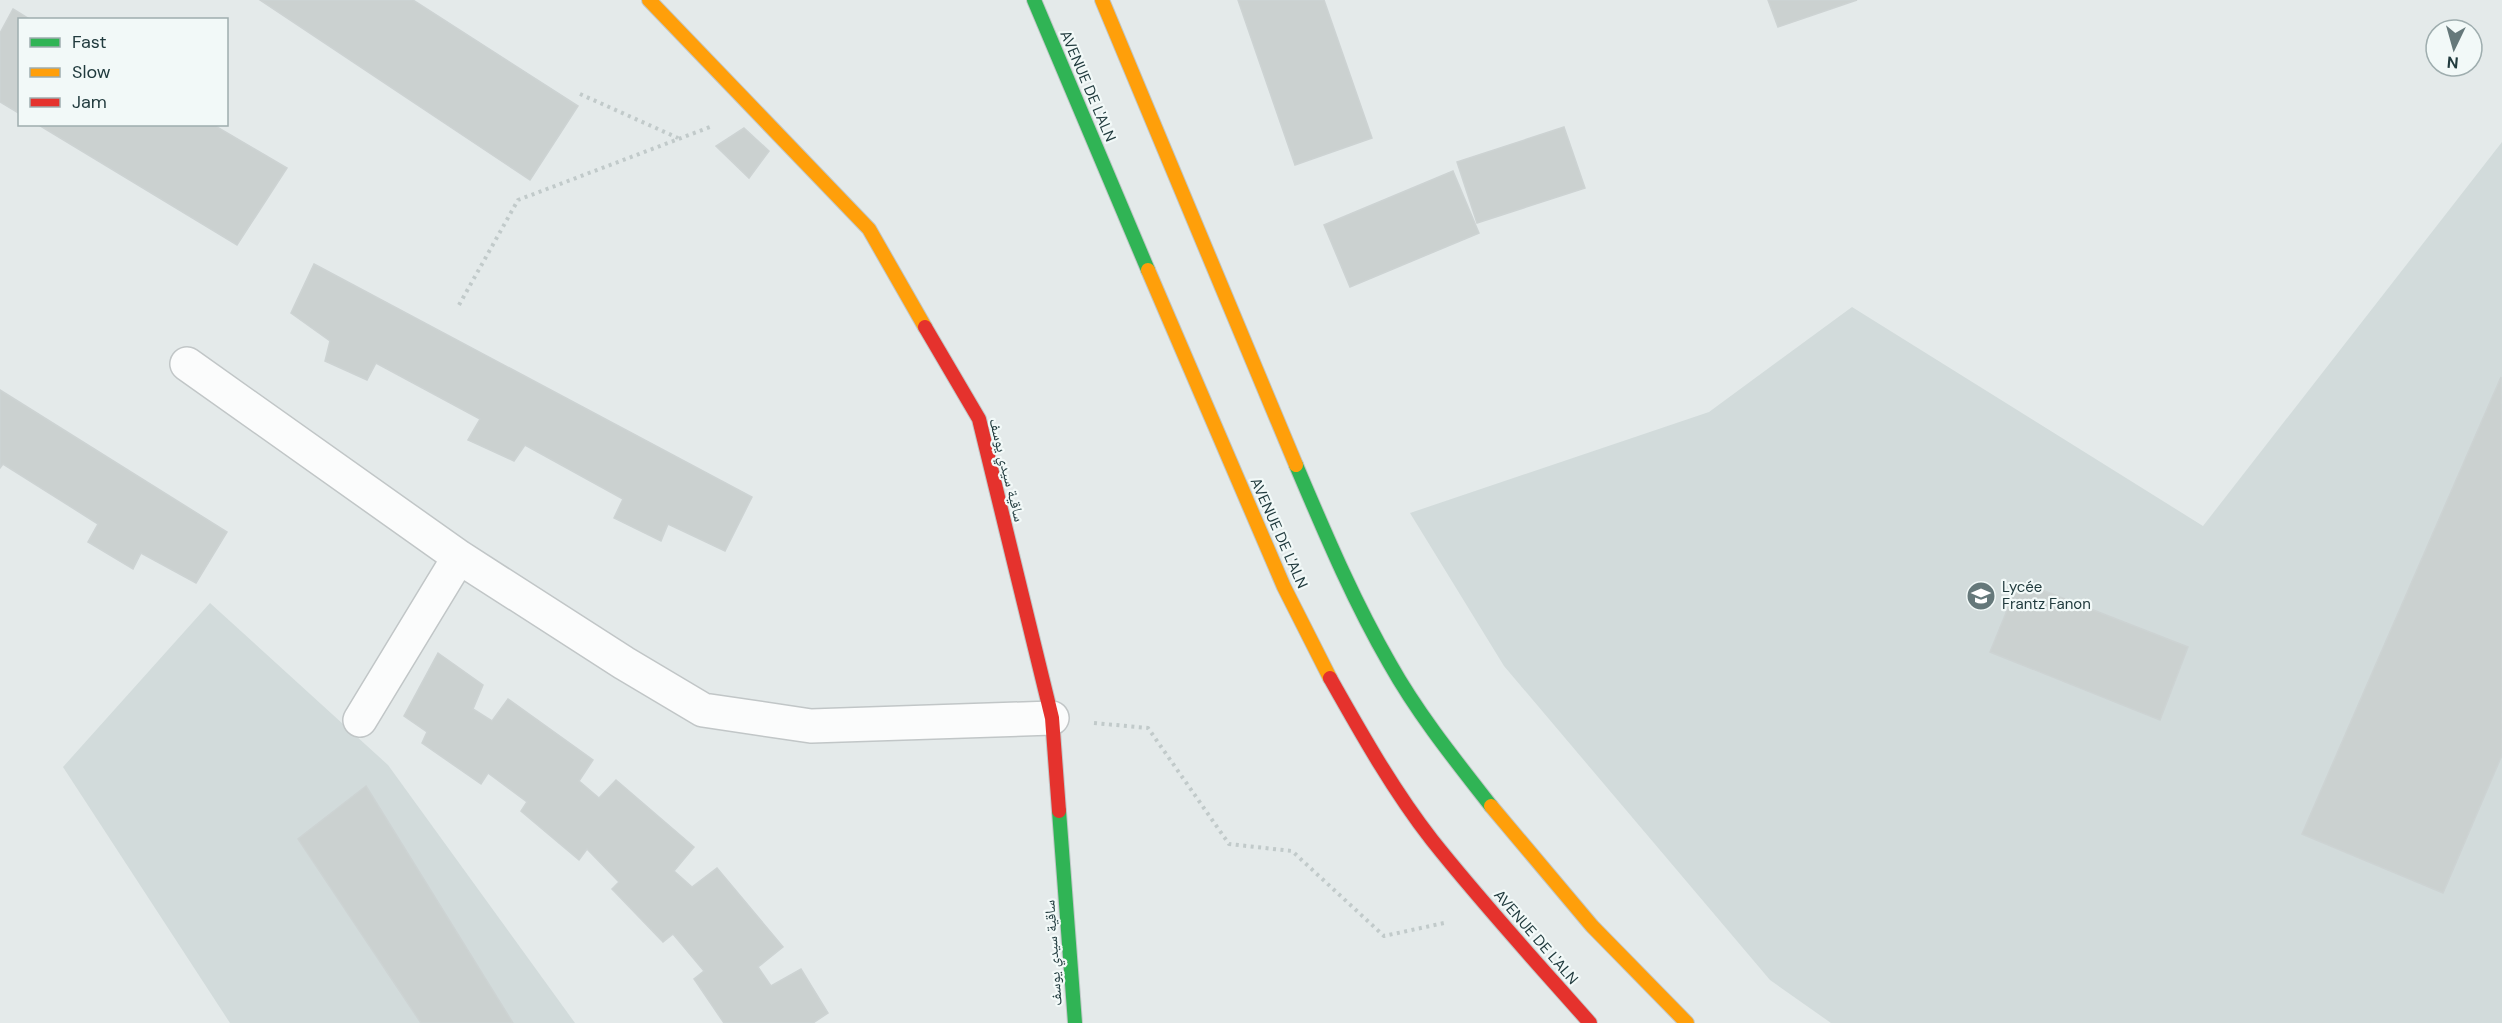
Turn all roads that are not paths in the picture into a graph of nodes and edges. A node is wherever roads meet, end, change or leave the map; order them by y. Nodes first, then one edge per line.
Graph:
1 (649, 0) edge
2 (1034, 0) edge
3 (1102, 0) edge
4 (187, 363) dead end
5 (459, 557) junction
6 (1052, 718) junction
7 (360, 720) dead end
8 (1075, 1023) edge
9 (1590, 1023) edge
10 (1687, 1023) edge

1 - 6 main road, ساقية سيدي يوسف
2 - 9 main road, AVENUE DE L'ALN
3 - 10 main road
4 - 5 street
5 - 6 street
5 - 7 street
6 - 8 main road, ساقية سيدي يوسف

